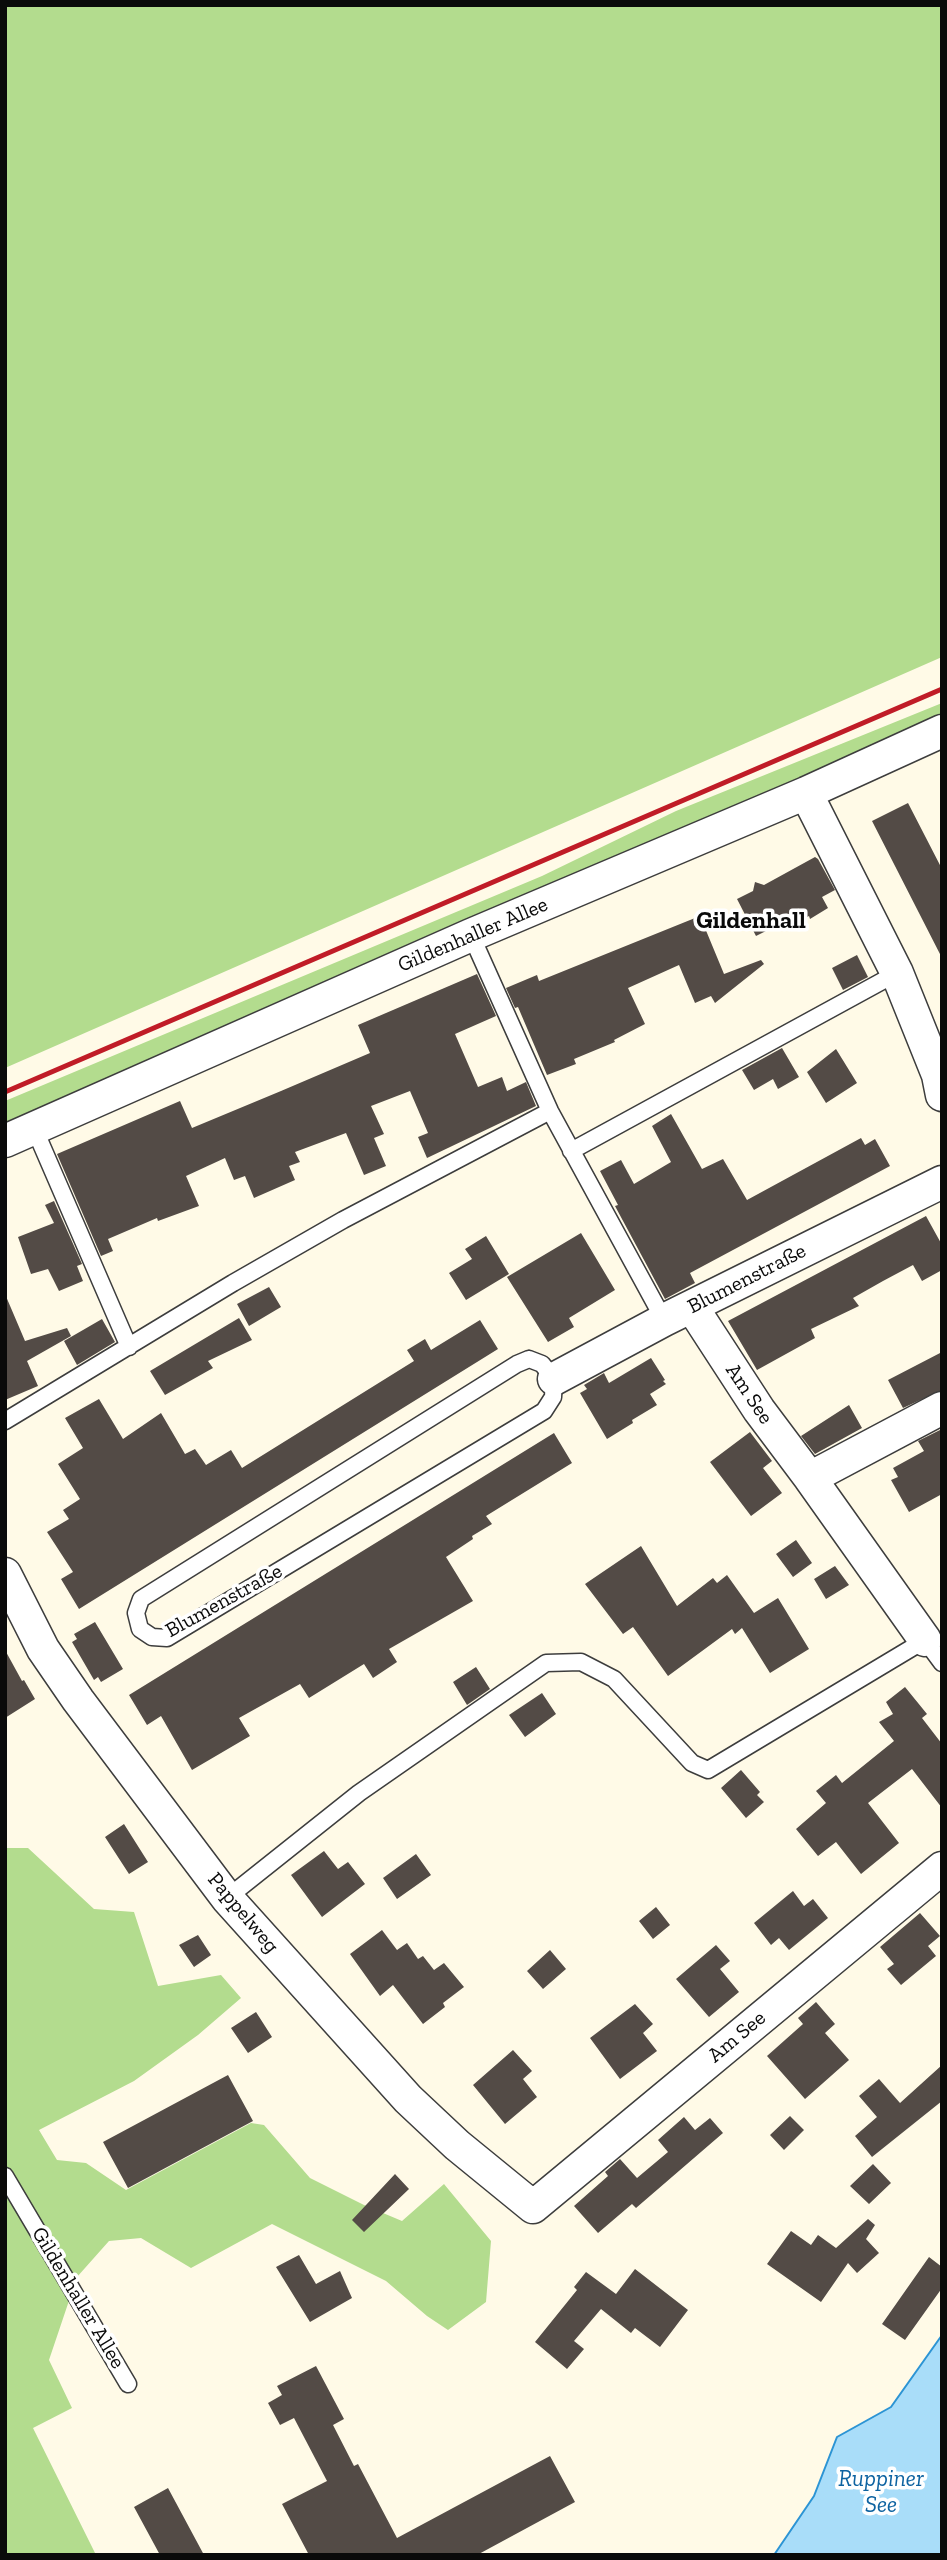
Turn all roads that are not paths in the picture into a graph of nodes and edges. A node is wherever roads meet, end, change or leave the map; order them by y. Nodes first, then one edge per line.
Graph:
1 (942, 731) edge
2 (806, 793) junction
3 (471, 935) junction
4 (897, 973) junction
5 (942, 1095) edge
6 (550, 1111) junction
7 (35, 1129) junction
8 (5, 1141) edge
9 (571, 1151) junction
10 (942, 1182) edge
11 (692, 1307) junction
12 (664, 1320) junction
13 (130, 1348) junction
14 (554, 1379) junction
15 (942, 1408) edge
16 (5, 1422) edge
17 (810, 1478) junction
18 (6, 1579) edge
19 (933, 1652) edge
20 (942, 1868) edge
21 (227, 1898) junction
22 (5, 2176) edge
23 (533, 2207) joint
24 (128, 2384) dead end

1 - 2 street, Gildenhaller Allee
2 - 3 street, Gildenhaller Allee
2 - 4 street
3 - 6 lane
3 - 7 street, Gildenhaller Allee
4 - 5 street
4 - 9 lane
6 - 9 lane
6 - 13 lane
7 - 8 street, Gildenhaller Allee
7 - 13 lane
9 - 12 lane
10 - 11 street, Blumenstraße
11 - 12 street, Blumenstraße
11 - 17 street, Am See
12 - 14 street, Blumenstraße
13 - 16 lane
14 - 14 lane, Blumenstraße
15 - 17 street
17 - 19 street, Am See
18 - 21 street, Pappelweg
19 - 21 lane
20 - 23 street, Am See
21 - 23 street, Pappelweg
22 - 24 lane, Gildenhaller Allee

